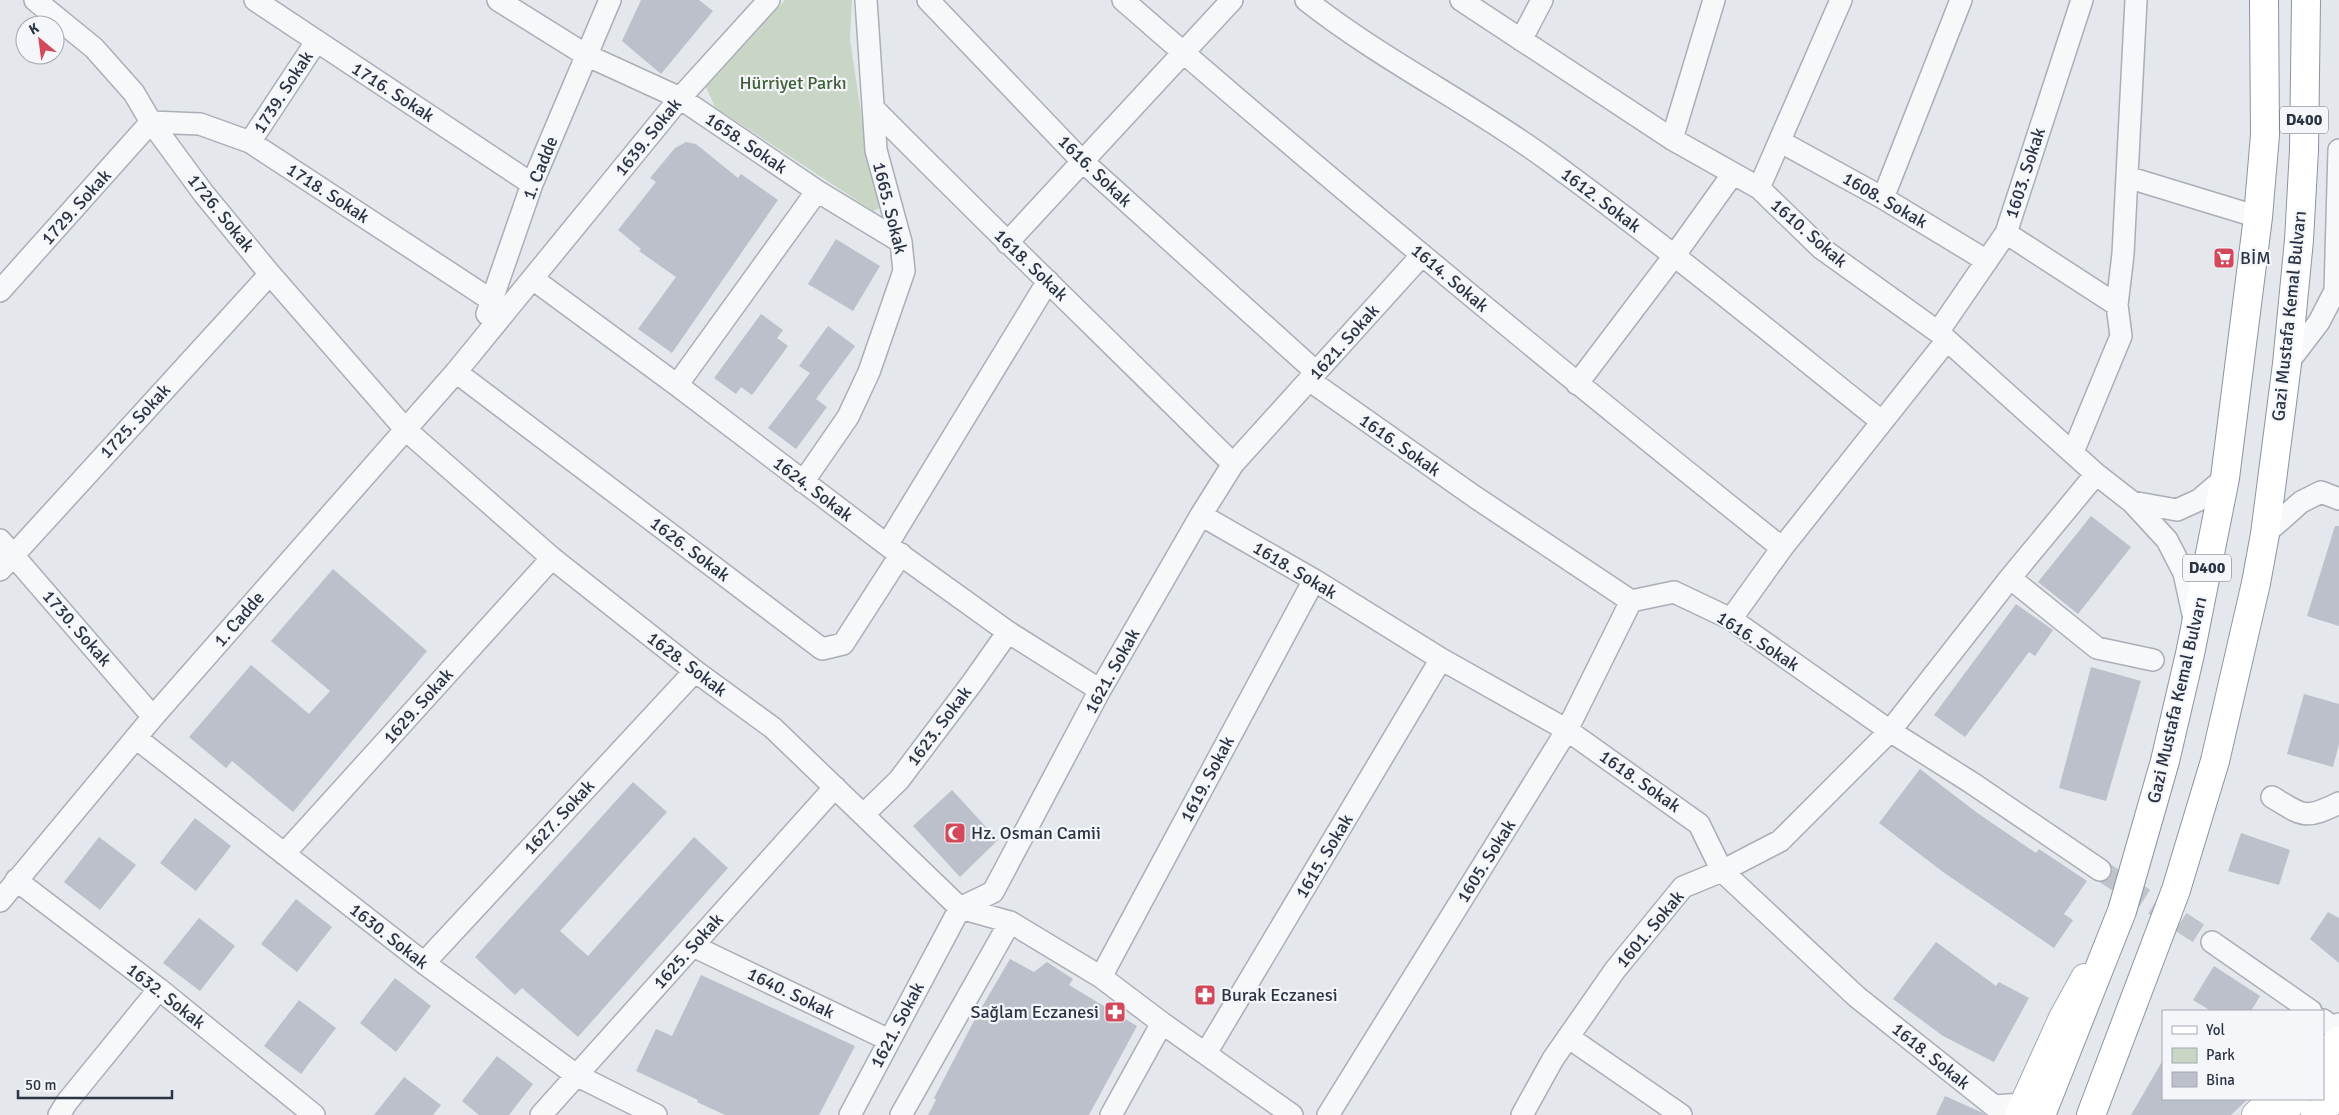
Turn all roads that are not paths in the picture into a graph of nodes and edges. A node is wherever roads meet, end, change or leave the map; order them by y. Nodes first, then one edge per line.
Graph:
1 (34, 0) edge
2 (255, 0) edge
3 (498, 0) edge
4 (610, 0) edge
5 (769, 0) edge
6 (866, 0) edge
7 (928, 0) edge
8 (1123, 0) edge
9 (1232, 0) edge
10 (1306, 0) edge
11 (1461, 0) edge
12 (1542, 0) edge
13 (1714, 0) edge
14 (1841, 0) edge
15 (1961, 0) edge
16 (2082, 0) edge
17 (2136, 0) edge
18 (2264, 0) edge
19 (2306, 0) edge
20 (1521, 40) junction
21 (316, 42) junction
22 (1182, 52) junction
23 (586, 55) junction
24 (680, 98) junction
25 (873, 108) junction
26 (151, 122) junction
27 (1672, 139) junction
28 (250, 142) junction
29 (1780, 142) junction
30 (2339, 150) edge
31 (1081, 160) junction
32 (1732, 175) junction
33 (2127, 176) junction
34 (532, 184) junction
35 (1759, 188) junction
36 (817, 192) junction
37 (1884, 198) junction
38 (2258, 217) junction
39 (2006, 233) junction
40 (902, 242) junction
41 (1006, 243) junction
42 (1422, 255) junction
43 (1674, 256) junction
44 (1987, 261) junction
45 (270, 274) junction
46 (533, 279) junction
47 (1048, 281) junction
48 (0, 291) edge
49 (2337, 293) edge
50 (491, 300) junction
51 (2117, 305) junction
52 (1943, 336) junction
53 (482, 340) junction
54 (2287, 364) junction
55 (456, 372) junction
56 (1313, 376) junction
57 (1577, 384) junction
58 (677, 385) junction
59 (1881, 421) junction
60 (406, 430) junction
61 (2073, 452) junction
62 (1233, 464) junction
63 (2096, 474) junction
64 (2225, 478) junction
65 (803, 482) junction
66 (2339, 499) edge
67 (2132, 502) junction
68 (1201, 515) junction
69 (2265, 534) junction
70 (1782, 548) junction
71 (894, 550) junction
72 (4, 555) edge
73 (552, 558) junction
74 (2010, 578) junction
75 (1314, 580) junction
76 (1631, 600) junction
77 (1731, 619) junction
78 (2196, 625) junction
79 (1008, 632) junction
80 (1441, 659) junction
81 (2153, 660) dead end
82 (695, 671) junction
83 (1100, 690) junction
84 (153, 717) junction
85 (1567, 730) junction
86 (1890, 731) junction
87 (136, 738) junction
88 (835, 787) junction
89 (2272, 797) dead end
90 (2339, 803) edge
91 (863, 815) junction
92 (284, 854) junction
93 (2100, 870) tunnel mouth
94 (1722, 871) junction
95 (16, 880) junction
96 (0, 901) edge
97 (960, 908) junction
98 (1010, 922) junction
99 (2212, 942) tunnel mouth
100 (692, 946) junction
101 (424, 963) junction
102 (1101, 977) junction
103 (158, 989) junction
104 (2310, 1010) edge
105 (2324, 1021) edge
106 (1162, 1023) junction
107 (2339, 1024) edge
108 (1568, 1037) junction
109 (2122, 1038) junction
110 (889, 1040) junction
111 (2339, 1041) edge
112 (1206, 1053) junction
113 (2324, 1054) edge
114 (2339, 1064) edge
115 (576, 1075) junction
116 (2324, 1076) edge
117 (2339, 1096) edge
118 (2273, 1100) edge
119 (2295, 1100) edge
120 (2027, 1111) edge
121 (59, 1115) edge
122 (314, 1115) edge
123 (541, 1115) edge
124 (656, 1115) edge
125 (850, 1115) edge
126 (901, 1115) edge
127 (1111, 1115) edge
128 (1292, 1115) edge
129 (1328, 1115) edge
130 (1522, 1115) edge
131 (1681, 1115) edge
132 (2091, 1115) edge
133 (2101, 1115) edge
134 (2256, 1115) edge
135 (2278, 1115) edge
136 (2315, 1115) edge

1 - 26 street, 1726. Sokak
2 - 21 street, 1716. Sokak
3 - 23 street, 1658. Sokak
4 - 23 street, 1. Cadde
5 - 24 street, 1639. Sokak
6 - 25 street, 1665. Sokak
7 - 31 street, 1616. Sokak
8 - 22 street, 1614. Sokak
9 - 22 street
10 - 43 street, 1612. Sokak
11 - 20 street, 1610. Sokak
12 - 20 street
13 - 27 street
14 - 29 street
15 - 37 street
16 - 39 street, 1603. Sokak
17 - 33 street
18 - 38 main road, Gazi Mustafa Kemal Bulvarı / D400
19 - 54 main road, Gazi Mustafa Kemal Bulvarı / D400
20 - 27 street, 1610. Sokak
21 - 28 street, 1739. Sokak
21 - 34 street, 1716. Sokak
22 - 31 street
22 - 42 street, 1614. Sokak
23 - 24 street, 1658. Sokak
23 - 34 street, 1. Cadde
24 - 36 street, 1658. Sokak
24 - 46 street, 1639. Sokak
25 - 40 street, 1665. Sokak
25 - 41 street, 1618. Sokak
26 - 28 street, 1718. Sokak
26 - 45 street, 1726. Sokak
26 - 48 street, 1729. Sokak
27 - 32 street, 1610. Sokak
28 - 50 street, 1718. Sokak
29 - 35 street
29 - 37 street, 1608. Sokak
30 - 49 street
31 - 41 street
31 - 56 street, 1616. Sokak
32 - 35 street, 1610. Sokak
32 - 43 street
33 - 38 street
33 - 51 street
34 - 50 street, 1. Cadde
35 - 52 street, 1610. Sokak
36 - 40 street, 1658. Sokak
36 - 58 street
37 - 44 street, 1608. Sokak
38 - 64 main road, Gazi Mustafa Kemal Bulvarı / D400
39 - 44 street, 1603. Sokak
39 - 51 street
40 - 65 street, 1665. Sokak
41 - 47 street, 1618. Sokak
42 - 56 street, 1621. Sokak
42 - 57 street, 1614. Sokak
43 - 57 street
43 - 59 street, 1612. Sokak
44 - 52 street, 1603. Sokak
45 - 60 street, 1726. Sokak
45 - 72 street, 1725. Sokak
46 - 53 street, 1. Cadde
46 - 58 street, 1624. Sokak
47 - 62 street, 1618. Sokak
47 - 71 street, 1626. Sokak
49 - 54 street
50 - 53 street, 1. Cadde
51 - 61 street
52 - 59 street, 1603. Sokak
52 - 61 street, 1610. Sokak
53 - 55 street, 1. Cadde
54 - 69 main road, Gazi Mustafa Kemal Bulvarı / D400
55 - 60 street, 1. Cadde
55 - 71 street, 1626. Sokak
56 - 62 street, 1621. Sokak
56 - 76 street, 1616. Sokak
57 - 70 street, 1614. Sokak
58 - 65 street, 1624. Sokak
59 - 70 street, 1603. Sokak
60 - 73 street, 1628. Sokak
60 - 84 street, 1. Cadde
61 - 63 street, 1610. Sokak
62 - 68 street, 1621. Sokak
63 - 67 street, 1610. Sokak
63 - 74 street, 1601. Sokak
64 - 67 street
64 - 78 main road, Gazi Mustafa Kemal Bulvarı / D400
65 - 71 street, 1624. Sokak
66 - 69 street
67 - 78 street, 1610. Sokak
68 - 75 street, 1618. Sokak
68 - 83 street, 1621. Sokak
69 - 109 main road, Gazi Mustafa Kemal Bulvarı / D400
70 - 77 street, 1603. Sokak
71 - 79 street, 1624. Sokak
72 - 84 street, 1730. Sokak
73 - 82 street, 1628. Sokak
73 - 92 street, 1629. Sokak
74 - 81 street
74 - 86 street, 1601. Sokak
75 - 80 street, 1618. Sokak
75 - 102 street, 1619. Sokak
76 - 77 street, 1616. Sokak
76 - 85 street, 1605. Sokak
77 - 86 street, 1616. Sokak
78 - 120 main road, Gazi Mustafa Kemal Bulvarı / D400
79 - 83 street, 1624. Sokak
79 - 91 street, 1623. Sokak
80 - 85 street, 1618. Sokak
80 - 112 street, 1615. Sokak
82 - 88 street, 1628. Sokak
82 - 101 street, 1627. Sokak
83 - 97 street, 1621. Sokak
84 - 87 street, 1. Cadde
85 - 94 street, 1618. Sokak
85 - 129 street, 1605. Sokak
86 - 93 street, 1616. Sokak
86 - 94 street, 1601. Sokak
87 - 92 street, 1630. Sokak
87 - 95 street, 1. Cadde
88 - 91 street, 1628. Sokak
88 - 100 street, 1625. Sokak
89 - 90 street
91 - 97 street, 1628. Sokak
92 - 101 street, 1630. Sokak
94 - 108 street, 1601. Sokak
94 - 120 street, 1618. Sokak
95 - 96 street, 1. Cadde
95 - 103 street, 1632. Sokak
97 - 98 street
97 - 110 street, 1621. Sokak
98 - 102 street
98 - 126 street
99 - 104 street
100 - 110 street, 1640. Sokak
100 - 115 street, 1625. Sokak
101 - 115 street, 1630. Sokak
102 - 106 street
103 - 121 street
103 - 122 street, 1632. Sokak
105 - 107 street
106 - 112 street
106 - 127 street
108 - 130 street, 1601. Sokak
108 - 131 street
109 - 132 main road, Gazi Mustafa Kemal Bulvarı / D400
109 - 133 main road
110 - 125 street, 1621. Sokak
111 - 113 main road
112 - 128 street
114 - 116 main road
115 - 123 street, 1625. Sokak
115 - 124 street, 1630. Sokak
117 - 136 main road
118 - 134 main road
119 - 135 main road

